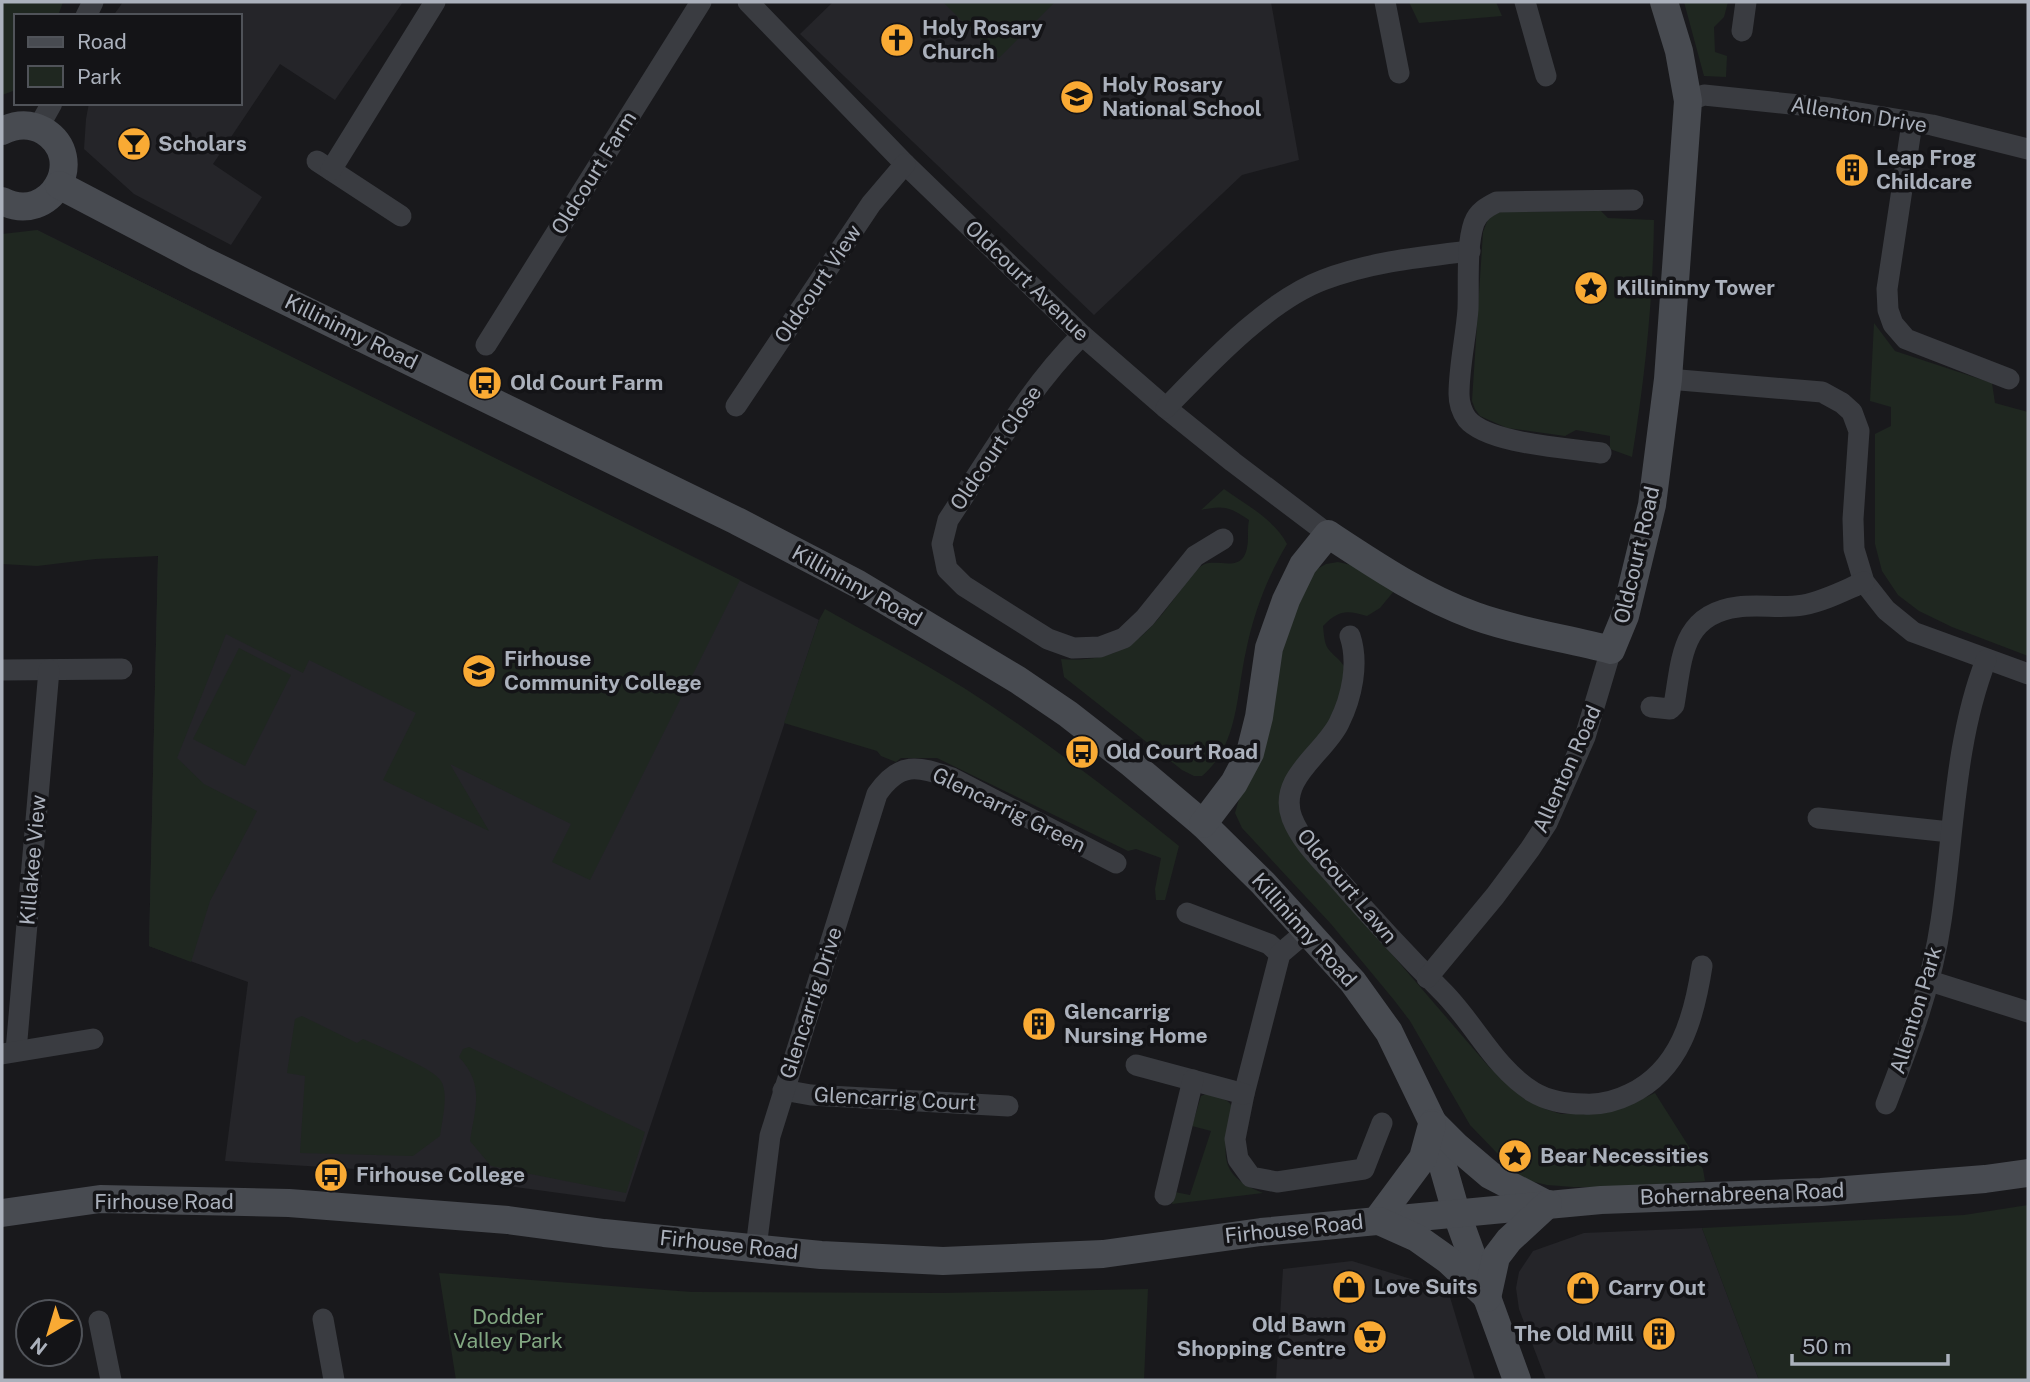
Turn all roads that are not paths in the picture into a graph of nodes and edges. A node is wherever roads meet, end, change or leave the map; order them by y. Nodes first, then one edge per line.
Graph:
1 (435, 2) edge
2 (701, 2) edge
3 (748, 2) edge
4 (1385, 2) edge
5 (1525, 2) edge
6 (1664, 2) edge
7 (1746, 2) edge
8 (1742, 31) dead end
9 (1399, 73) dead end
10 (1546, 75) dead end
11 (1688, 101) junction
12 (51, 105) edge
13 (1913, 123) junction
14 (38, 128) junction
15 (2, 131) edge
16 (2028, 149) edge
17 (905, 164) junction
18 (59, 185) junction
19 (1633, 200) dead end
20 (2, 201) edge
21 (401, 216) dead end
22 (1470, 251) junction
23 (1082, 335) junction
24 (486, 345) dead end
25 (1668, 379) junction
26 (2010, 379) dead end
27 (736, 406) dead end
28 (1166, 408) junction
29 (1601, 453) dead end
30 (1328, 534) junction
31 (1223, 539) dead end
32 (1864, 582) junction
33 (1350, 636) dead end
34 (1611, 650) junction
35 (1986, 660) junction
36 (122, 669) dead end
37 (2, 670) edge
38 (49, 670) junction
39 (2028, 674) edge
40 (1651, 707) dead end
41 (899, 770) joint
42 (1818, 818) dead end
43 (1203, 824) junction
44 (1950, 832) junction
45 (1116, 863) dead end
46 (1187, 913) dead end
47 (1307, 931) junction
48 (1280, 954) junction
49 (1702, 967) dead end
50 (1427, 978) junction
51 (1930, 981) junction
52 (2028, 1012) edge
53 (93, 1039) dead end
54 (9, 1053) edge
55 (1136, 1065) dead end
56 (1193, 1080) junction
57 (783, 1090) junction
58 (1244, 1094) junction
59 (1886, 1104) dead end
60 (1008, 1106) dead end
61 (1433, 1122) junction
62 (1382, 1123) dead end
63 (2028, 1173) edge
64 (1165, 1195) dead end
65 (1548, 1204) junction
66 (1456, 1212) junction
67 (2, 1213) edge
68 (1377, 1220) junction
69 (756, 1248) junction
70 (1488, 1298) junction
71 (323, 1319) dead end
72 (99, 1321) dead end
73 (111, 1380) edge
74 (334, 1380) edge
75 (1517, 1380) edge

1 - 21 street
2 - 24 street, Oldcourt Farm
3 - 17 street, Oldcourt Avenue
4 - 9 street
5 - 10 street
6 - 11 main road, Oldcourt Road
7 - 8 street
11 - 13 street, Allenton Drive
11 - 25 main road, Oldcourt Road
12 - 14 street
13 - 16 street, Allenton Drive
13 - 26 street
14 - 15 main road
14 - 18 main road
17 - 23 street, Oldcourt Avenue
17 - 27 street, Oldcourt View
18 - 20 main road
18 - 43 main road, Killininny Road
19 - 22 street
22 - 28 street
22 - 29 street
23 - 28 street, Oldcourt Avenue
23 - 31 street, Oldcourt Close
25 - 32 street
25 - 34 main road, Oldcourt Road
28 - 30 street, Oldcourt Avenue
30 - 34 main road, Oldcourt Road
30 - 43 main road
32 - 35 street
32 - 40 street
33 - 50 street, Oldcourt Lawn
34 - 50 street, Allenton Road
35 - 39 street
35 - 44 street, Allenton Park
36 - 38 street
37 - 38 street
38 - 54 street, Killakee View
41 - 45 street, Glencarrig Green
41 - 57 street, Glencarrig Drive
42 - 44 street
43 - 47 main road, Killininny Road
44 - 51 street, Allenton Park
46 - 48 street
47 - 48 street
47 - 61 main road, Killininny Road
48 - 58 street
49 - 50 street, Oldcourt Lawn
51 - 52 street
51 - 59 street, Allenton Park
53 - 54 street, Killakee View
55 - 56 street
56 - 58 street
56 - 64 street
57 - 60 street, Glencarrig Court
57 - 69 street, Glencarrig Drive
58 - 62 street
61 - 65 main road
61 - 66 main road, Killininny Road
61 - 68 main road
63 - 65 main road, Bohernabreena Road
65 - 66 main road, Bohernabreena Road
65 - 70 main road
66 - 68 main road, Firhouse Road
66 - 70 main road, Killininny Road
67 - 69 main road, Firhouse Road
68 - 69 main road, Firhouse Road
68 - 70 main road
70 - 75 main road, Killininny Road
71 - 74 street
72 - 73 street

